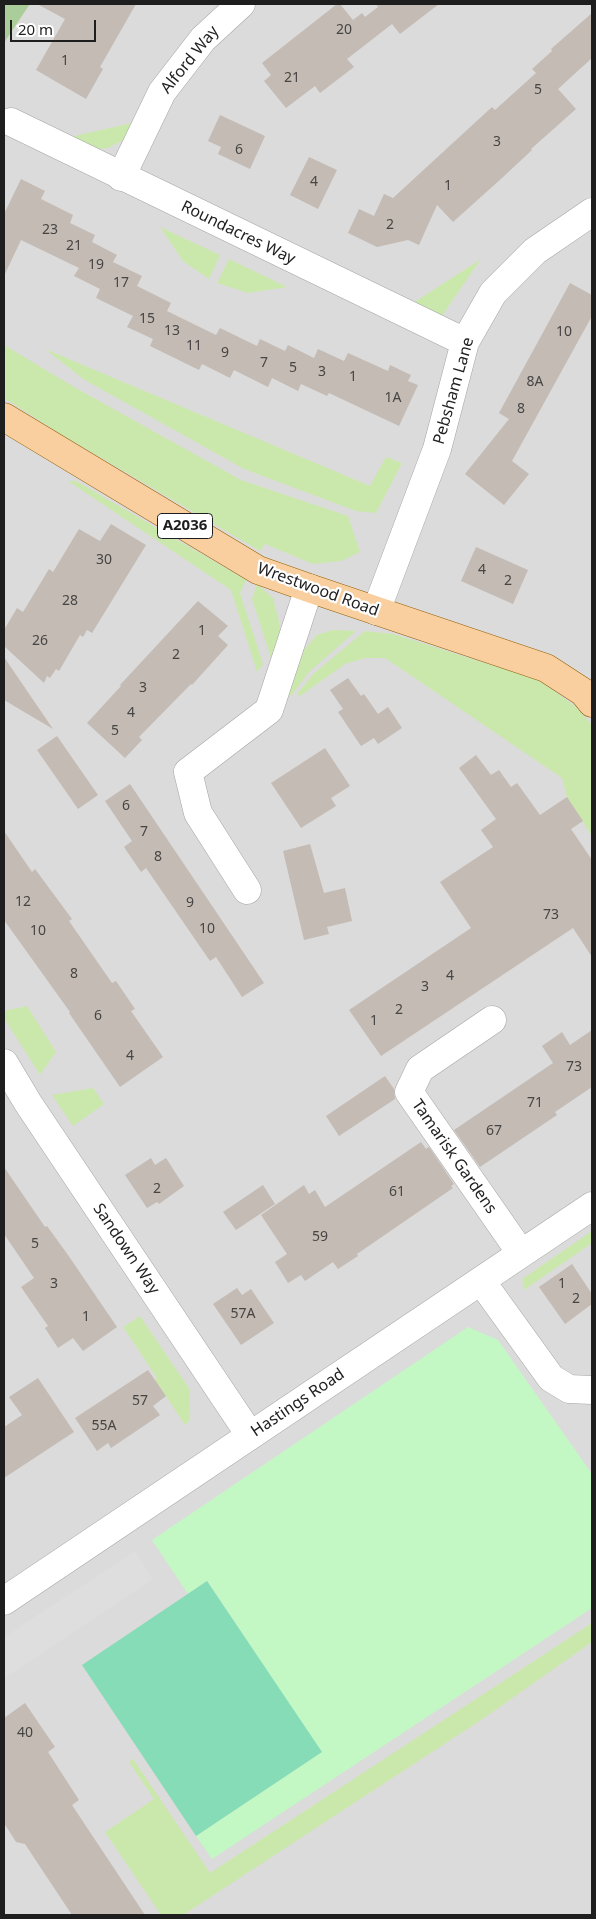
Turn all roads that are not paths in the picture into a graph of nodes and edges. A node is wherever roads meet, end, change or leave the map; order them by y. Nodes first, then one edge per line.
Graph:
1 (241, 4) edge
2 (11, 122) dead end
3 (121, 177) junction
4 (592, 212) edge
5 (465, 342) junction
6 (4, 417) edge
7 (308, 588) junction
8 (376, 611) junction
9 (592, 703) edge
10 (247, 890) dead end
11 (489, 1032) dead end
12 (4, 1062) edge
13 (592, 1206) edge
14 (521, 1254) junction
15 (481, 1280) junction
16 (592, 1390) edge
17 (250, 1435) junction
18 (4, 1601) edge

1 - 3 street, Alford Way
2 - 3 street, Roundacres Way
3 - 5 street, Roundacres Way
4 - 5 street, Pebsham Lane
5 - 8 street, Pebsham Lane
6 - 7 main road, Wrestwood Road / A2036
7 - 8 main road, Wrestwood Road / A2036
7 - 10 street
8 - 9 main road, Wrestwood Road / A2036
11 - 14 street, Tamarisk Gardens
12 - 17 street, Sandown Way
13 - 14 street, Hastings Road
14 - 15 street, Hastings Road
15 - 16 street
15 - 17 street, Hastings Road
17 - 18 street, Hastings Road

